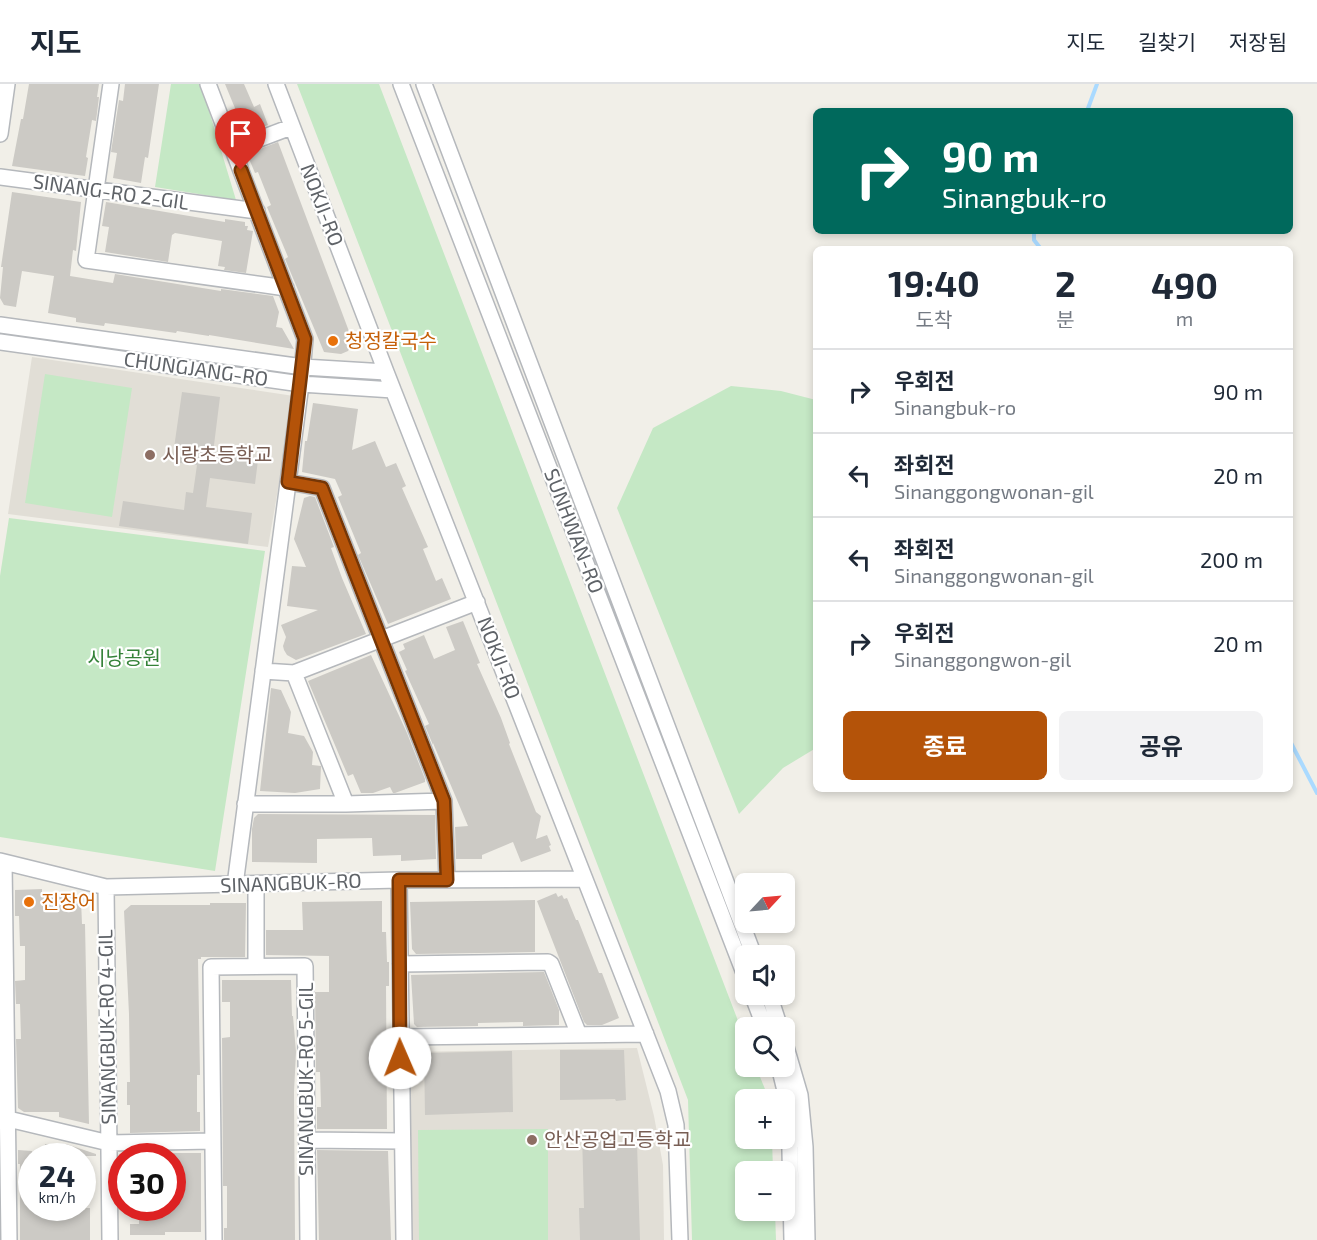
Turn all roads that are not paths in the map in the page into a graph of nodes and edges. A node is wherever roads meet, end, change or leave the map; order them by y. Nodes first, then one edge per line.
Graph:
1 (7, 84) edge
2 (111, 84) edge
3 (208, 84) edge
4 (276, 84) edge
5 (401, 84) edge
6 (424, 84) edge
7 (291, 127) junction
8 (0, 134) edge
9 (232, 149) junction
10 (0, 177) edge
11 (96, 190) junction
12 (257, 211) junction
13 (286, 288) junction
14 (0, 325) edge
15 (0, 342) edge
16 (303, 367) junction
17 (386, 372) junction
18 (301, 384) junction
19 (393, 390) junction
20 (288, 482) junction
21 (477, 602) junction
22 (382, 639) junction
23 (263, 671) junction
24 (294, 673) junction
25 (444, 801) junction
26 (245, 804) junction
27 (346, 804) junction
28 (2, 862) edge
29 (585, 879) junction
30 (399, 880) junction
31 (447, 880) junction
32 (256, 884) junction
33 (236, 885) junction
34 (106, 887) junction
35 (750, 945) edge
36 (2, 946) edge
37 (735, 949) edge
38 (400, 964) junction
39 (256, 966) junction
40 (646, 1034) junction
41 (579, 1035) junction
42 (400, 1037) junction
43 (782, 1077) edge
44 (795, 1077) edge
45 (3, 1117) edge
46 (306, 1140) junction
47 (212, 1141) junction
48 (401, 1141) junction
49 (109, 1143) junction
50 (110, 1221) edge
51 (9, 1240) edge
52 (110, 1240) edge
53 (214, 1240) edge
54 (308, 1240) edge
55 (404, 1240) edge
56 (680, 1240) edge
57 (792, 1240) edge
58 (807, 1240) edge

1 - 8 street
2 - 11 street
3 - 9 street
4 - 7 street, NOKJI-RO
5 - 37 street, SUNHWAN-RO
6 - 35 street, SUNHWAN-RO
7 - 9 street
7 - 17 street, NOKJI-RO
9 - 12 street
10 - 11 street, SINANG-RO 2-GIL
11 - 12 street, SINANG-RO 2-GIL
11 - 13 street
12 - 13 street
13 - 16 street
14 - 16 street, CHUNGJANG-RO
15 - 18 street, CHUNGJANG-RO
16 - 17 street, CHUNGJANG-RO
16 - 18 street
17 - 19 street, NOKJI-RO
18 - 19 street, CHUNGJANG-RO
18 - 20 street
19 - 21 street, NOKJI-RO
20 - 22 street
20 - 23 street
21 - 22 street
21 - 29 street, NOKJI-RO
22 - 24 street
22 - 25 street
23 - 24 street
23 - 26 street
24 - 27 street
25 - 27 street
25 - 31 street
26 - 27 street
26 - 33 street
28 - 34 street, SINANGBUK-RO
28 - 36 street
29 - 31 street, SINANGBUK-RO
29 - 40 street, NOKJI-RO
30 - 31 street, SINANGBUK-RO
30 - 32 street, SINANGBUK-RO
30 - 38 street
32 - 33 street, SINANGBUK-RO
32 - 39 street
33 - 34 street, SINANGBUK-RO
34 - 49 street, SINANGBUK-RO 4-GIL
36 - 45 street
38 - 41 street
38 - 42 street
39 - 46 street, SINANGBUK-RO 5-GIL
39 - 47 street, SINANGBUK-RO 5-GIL
40 - 41 street
40 - 56 street, NOKJI-RO
41 - 42 street
42 - 48 street
43 - 57 street
44 - 58 street
45 - 49 street
45 - 51 street
46 - 48 street
46 - 54 street, SINANGBUK-RO 5-GIL
47 - 49 street
47 - 53 street, SINANGBUK-RO 5-GIL
48 - 55 street
50 - 52 street, SINANGBUK-RO 4-GIL

